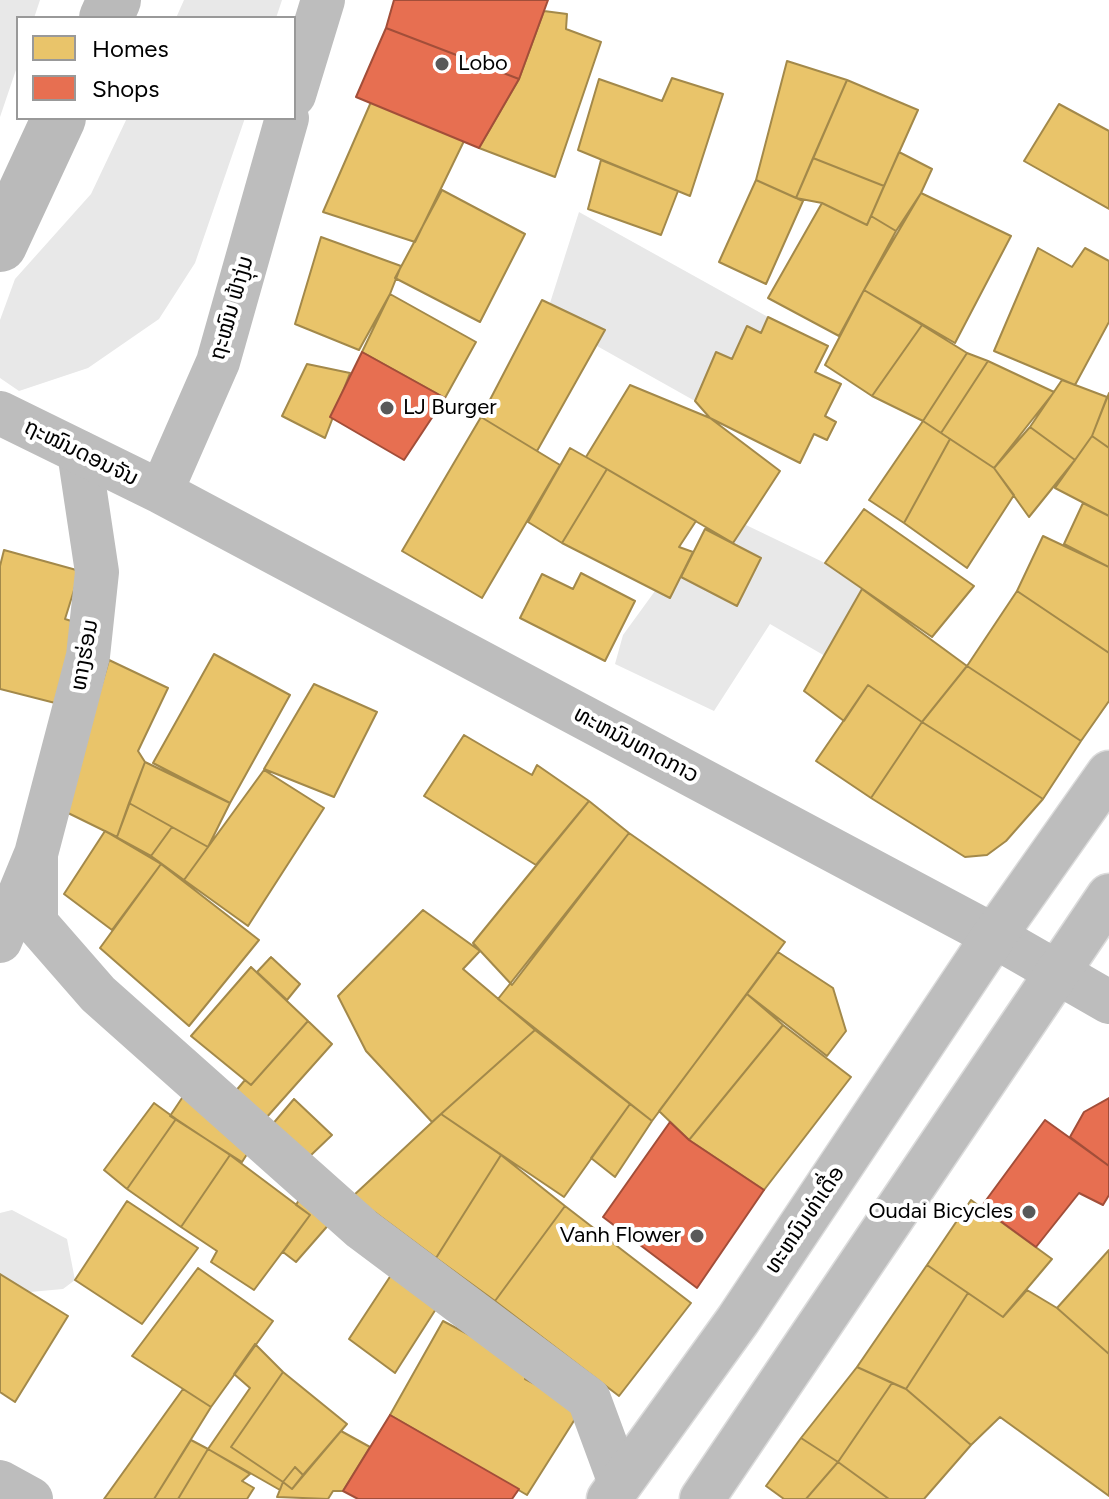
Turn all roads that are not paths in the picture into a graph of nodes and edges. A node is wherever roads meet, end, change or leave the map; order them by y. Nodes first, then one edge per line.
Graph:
1 (323, 0) edge
2 (296, 88) edge
3 (286, 120) edge
4 (0, 413) edge
5 (79, 452) junction
6 (161, 492) junction
7 (1109, 773) edge
8 (36, 854) junction
9 (1109, 896) edge
10 (994, 936) junction
11 (0, 941) edge
12 (1056, 973) junction
13 (1109, 1002) edge
14 (0, 1482) edge
15 (614, 1491) edge
16 (31, 1499) edge
17 (702, 1499) edge

1 - 2 street
3 - 6 street, ຖະໝົນ ຟ້າງຸ່ມ
4 - 5 street, ຖະໝົນດອນຈັນ
5 - 6 street, ຖະໝົນດອນຈັນ
5 - 8 street, ທາງຮ່ອມ
6 - 10 street, ທະຫນົນທາດກາວ
7 - 10 street, ທະຫນົນທ່າເດື່ອ
8 - 11 street
8 - 15 street
9 - 12 street
10 - 12 street, ທະຫນົນທາດກາວ
10 - 15 street, ທະຫນົນທ່າເດື່ອ
12 - 13 street, ທະຫນົນທາດກາວ
12 - 17 street
14 - 16 street

